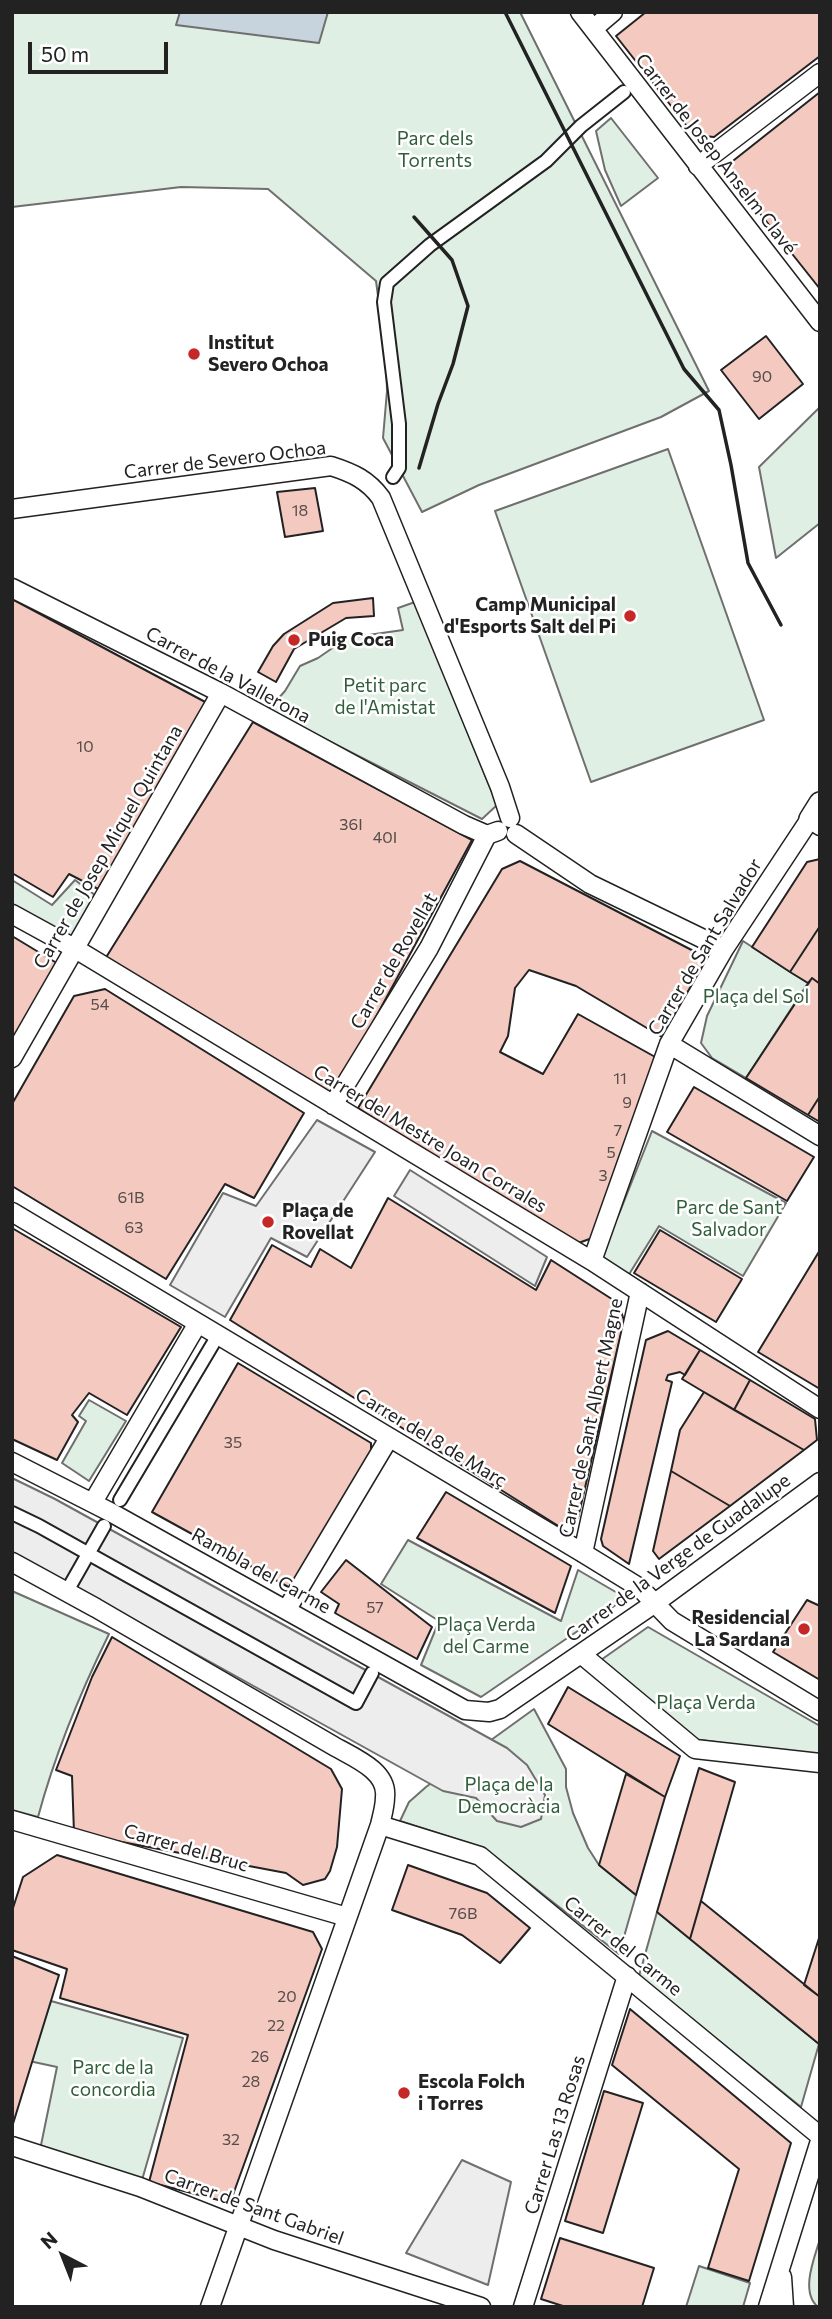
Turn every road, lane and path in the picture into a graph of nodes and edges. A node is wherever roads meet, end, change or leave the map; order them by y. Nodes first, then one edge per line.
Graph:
1 (580, 12) edge
2 (613, 12) edge
3 (593, 29) junction
4 (820, 73) edge
5 (624, 92) dead end
6 (698, 166) junction
7 (820, 322) edge
8 (393, 477) dead end
9 (12, 509) edge
10 (12, 588) edge
11 (221, 693) junction
12 (816, 816) edge
13 (503, 829) junction
14 (12, 914) edge
15 (74, 948) junction
16 (724, 948) junction
17 (668, 1044) junction
18 (12, 1058) edge
19 (333, 1105) junction
20 (820, 1136) edge
21 (12, 1212) edge
22 (592, 1261) junction
23 (640, 1292) junction
24 (198, 1323) junction
25 (214, 1342) dead end
26 (820, 1409) edge
27 (389, 1438) junction
28 (12, 1462) edge
29 (820, 1482) edge
30 (121, 1500) dead end
31 (93, 1502) junction
32 (12, 1513) edge
33 (104, 1526) dead end
34 (88, 1553) junction
35 (583, 1553) junction
36 (12, 1562) edge
37 (71, 1584) dead end
38 (655, 1604) junction
39 (287, 1609) junction
40 (582, 1654) junction
41 (372, 1673) dead end
42 (820, 1711) edge
43 (489, 1712) joint
44 (820, 1763) edge
45 (13, 1823) edge
46 (380, 1825) junction
47 (347, 1917) junction
48 (627, 1976) junction
49 (820, 2138) edge
50 (12, 2146) edge
51 (240, 2227) junction
52 (782, 2259) junction
53 (210, 2307) edge
54 (481, 2307) edge
55 (523, 2307) edge
56 (768, 2307) edge
57 (784, 2307) edge

1 - 3 street, Carrer de Josep Anselm Clavé
2 - 3 street
3 - 6 street, Carrer de Josep Anselm Clavé
4 - 6 street
5 - 8 street
6 - 7 street, Carrer de Josep Anselm Clavé
9 - 13 street, Carrer de Severo Ochoa
10 - 11 street, Carrer de la Vallerona
11 - 13 street, Carrer de la Vallerona
11 - 15 street, Carrer de Josep Miquel Quintana
12 - 16 street, Carrer de Sant Salvador
13 - 16 street, Carrer de la Vallerona
13 - 19 street, Carrer de Rovellat
14 - 15 street, Carrer del Mestre Joan Corrales
15 - 18 street, Carrer de Josep Miquel Quintana
15 - 19 street, Carrer del Mestre Joan Corrales
16 - 17 street, Carrer de Sant Salvador
17 - 20 street
17 - 22 street, Carrer de Sant Salvador
19 - 22 street, Carrer del Mestre Joan Corrales
21 - 24 street, Carrer del 8 de Març
22 - 23 street, Carrer del Mestre Joan Corrales
23 - 26 street, Carrer del Mestre Joan Corrales
23 - 35 street, Carrer de Sant Albert Magne
24 - 27 street, Carrer del 8 de Març
24 - 31 street
25 - 30 street
27 - 35 street, Carrer del 8 de Març
27 - 39 street
28 - 31 street, Rambla del Carme
29 - 38 street, Carrer de la Verge de Guadalupe
31 - 39 street, Rambla del Carme
32 - 34 street
33 - 34 street
34 - 37 street
34 - 41 street
35 - 38 street, Carrer del 8 de Març
36 - 46 street
38 - 40 street, Carrer de la Verge de Guadalupe
38 - 42 street, Carrer del 8 de Març
39 - 43 street, Rambla del Carme
40 - 43 street, Carrer de la Verge de Guadalupe
40 - 44 street
45 - 47 street, Carrer del Bruc
46 - 47 street
46 - 48 street, Carrer del Carme
47 - 51 street
48 - 49 street, Carrer del Carme
48 - 55 street, Carrer Las 13 Rosas
49 - 52 street
50 - 51 street, Carrer de Sant Gabriel
51 - 53 street
51 - 54 street, Carrer de Sant Gabriel
52 - 56 street
52 - 57 street

